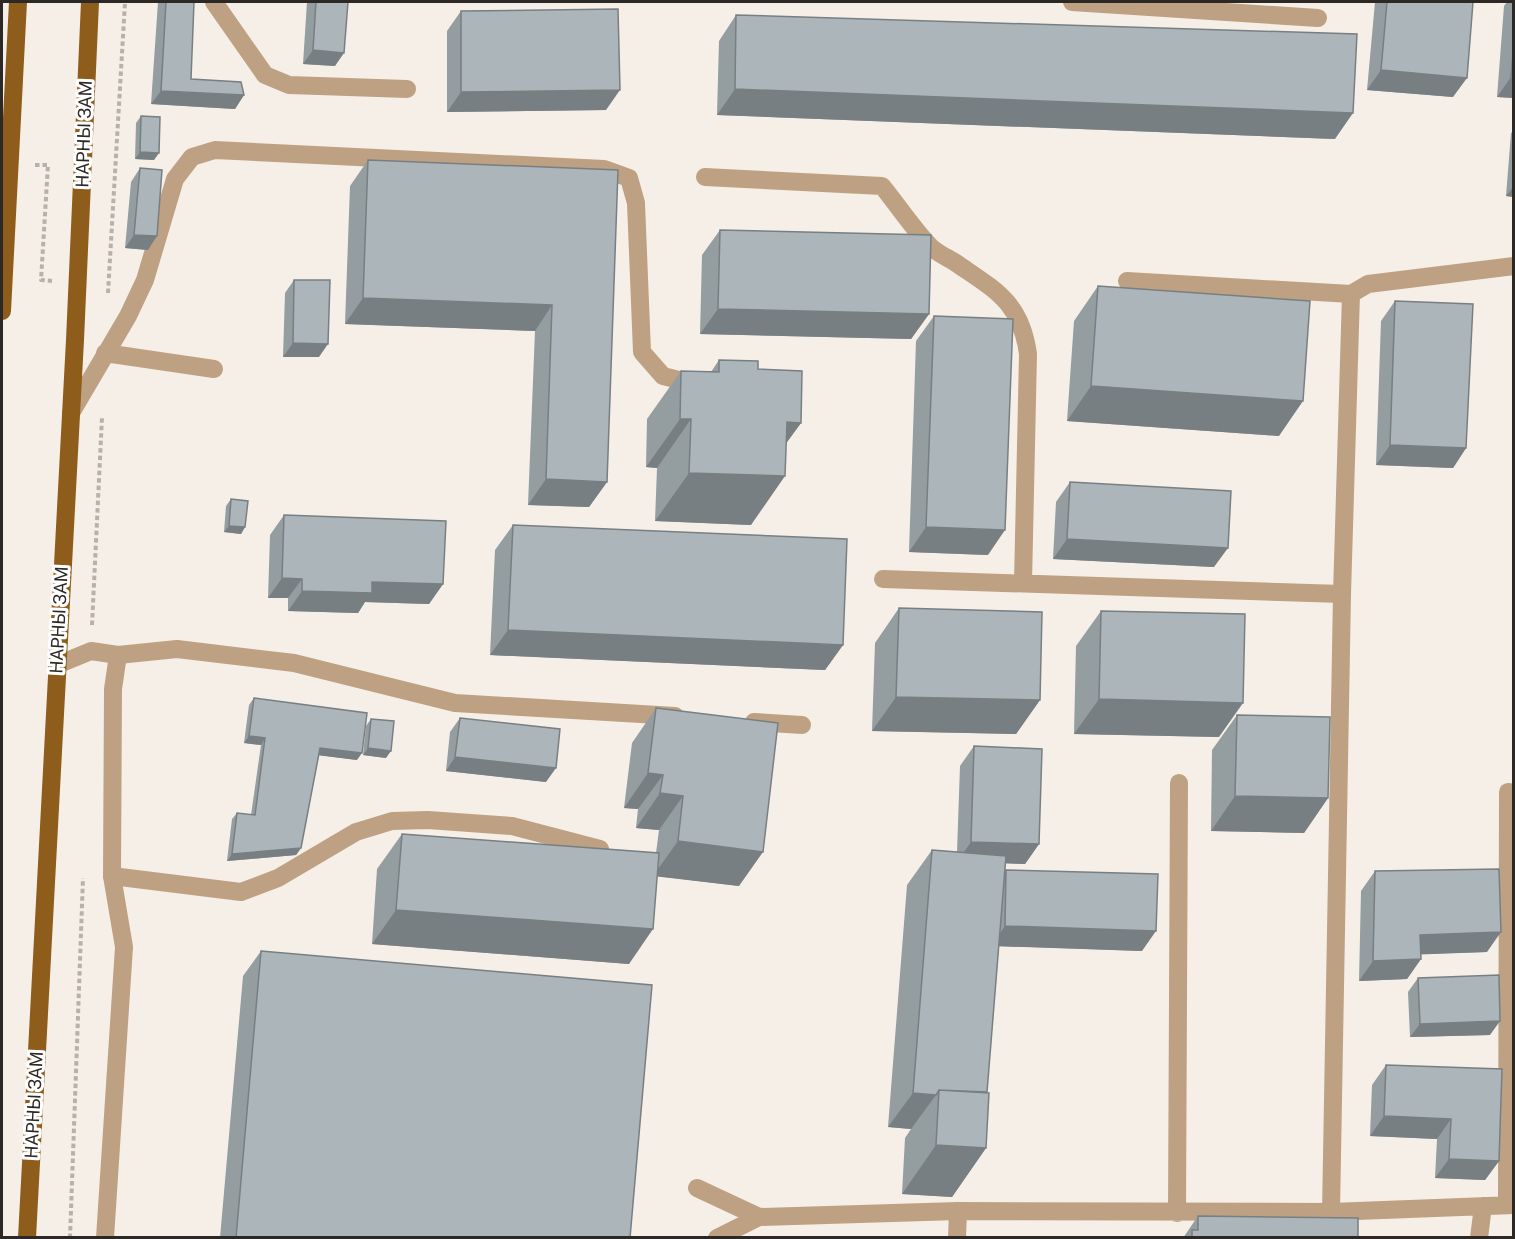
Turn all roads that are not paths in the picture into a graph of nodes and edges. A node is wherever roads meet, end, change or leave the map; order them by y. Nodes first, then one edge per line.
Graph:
1 (18, 2) edge
2 (90, 2) edge
3 (214, 2) edge
4 (1072, 2) edge
5 (1318, 18) dead end
6 (7, 82) edge
7 (407, 89) dead end
8 (705, 177) dead end
9 (1514, 266) edge
10 (1127, 281) dead end
11 (1351, 294) junction
12 (2, 310) edge
13 (105, 353) junction
14 (214, 369) dead end
15 (722, 382) edge
16 (71, 413) junction
17 (883, 579) dead end
18 (1023, 584) junction
19 (1342, 594) junction
20 (118, 655) junction
21 (57, 665) junction
22 (694, 717) edge
23 (742, 721) edge
24 (802, 725) dead end
25 (1179, 783) dead end
26 (1514, 793) edge
27 (600, 849) edge
28 (112, 876) junction
29 (697, 1188) dead end
30 (1510, 1205) edge
31 (1483, 1206) junction
32 (958, 1211) junction
33 (1331, 1212) junction
34 (1177, 1213) junction
35 (759, 1217) junction
36 (27, 1238) edge
37 (105, 1238) edge
38 (717, 1238) edge
39 (957, 1238) edge
40 (1479, 1238) edge

1 - 6 main road
2 - 16 main road, НАРНЫ ЗАМ
3 - 7 street
4 - 5 street
6 - 12 main road
8 - 18 street
9 - 11 street
10 - 11 street
11 - 19 street
13 - 14 street
13 - 15 street
13 - 16 street
16 - 21 main road, НАРНЫ ЗАМ
17 - 18 street
18 - 19 street
19 - 33 street
20 - 21 street
20 - 22 street
20 - 28 street
21 - 36 main road, НАРНЫ ЗАМ
23 - 24 street
25 - 34 street
26 - 30 street
27 - 28 street
28 - 37 street
29 - 35 street
30 - 31 street
31 - 33 street
31 - 40 street
32 - 34 street
32 - 35 street
32 - 39 street
33 - 34 street
35 - 38 street

